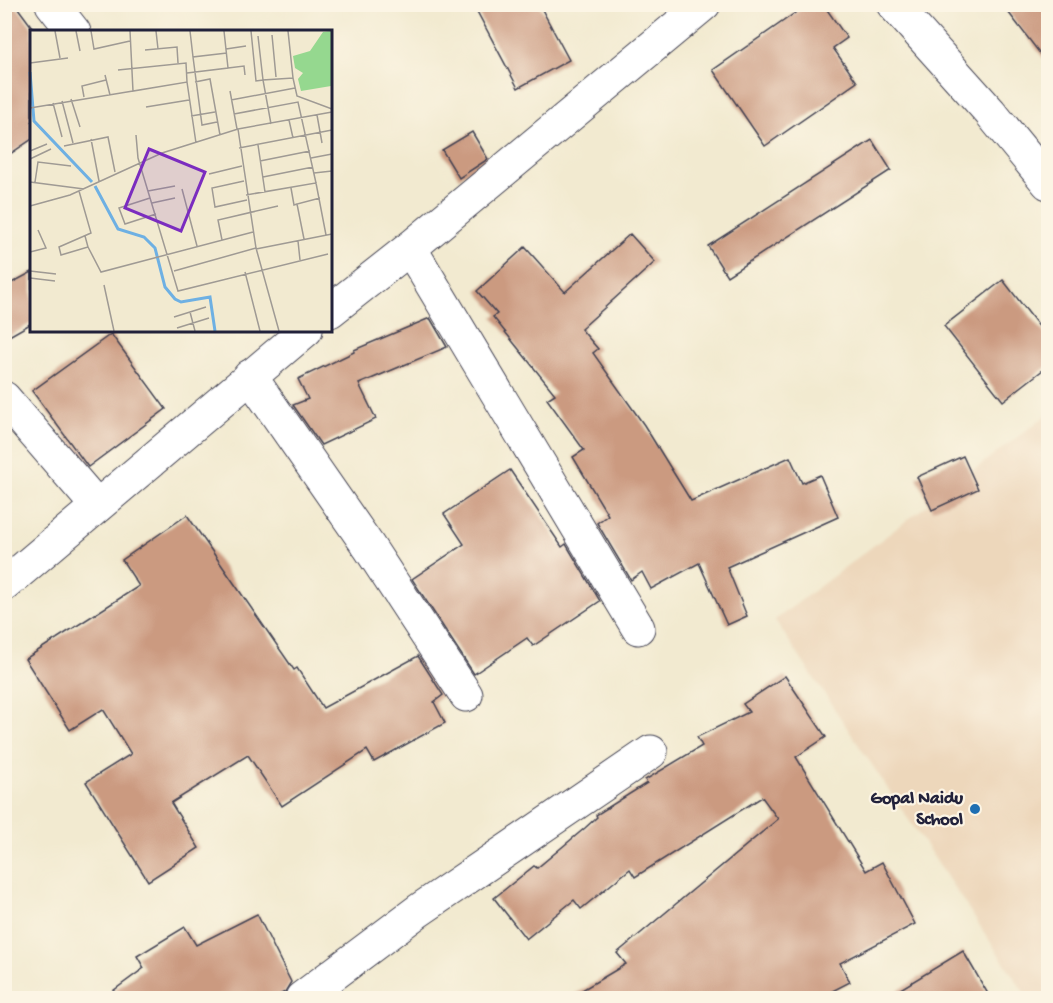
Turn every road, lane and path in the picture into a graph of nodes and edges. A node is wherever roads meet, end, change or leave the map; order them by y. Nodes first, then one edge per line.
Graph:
1 (52, 4) edge
2 (704, 4) edge
3 (893, 4) edge
4 (72, 30) edge
5 (1048, 183) edge
6 (410, 248) junction
7 (332, 309) edge
8 (304, 332) edge
9 (250, 376) junction
10 (4, 398) edge
11 (97, 506) junction
12 (4, 585) edge
13 (638, 628) dead end
14 (466, 695) dead end
15 (651, 752) dead end
16 (302, 999) edge

1 - 4 street
2 - 6 street
3 - 5 street
6 - 7 street
6 - 13 street
8 - 9 street
9 - 11 street
9 - 14 street
10 - 11 street
11 - 12 street
15 - 16 street

